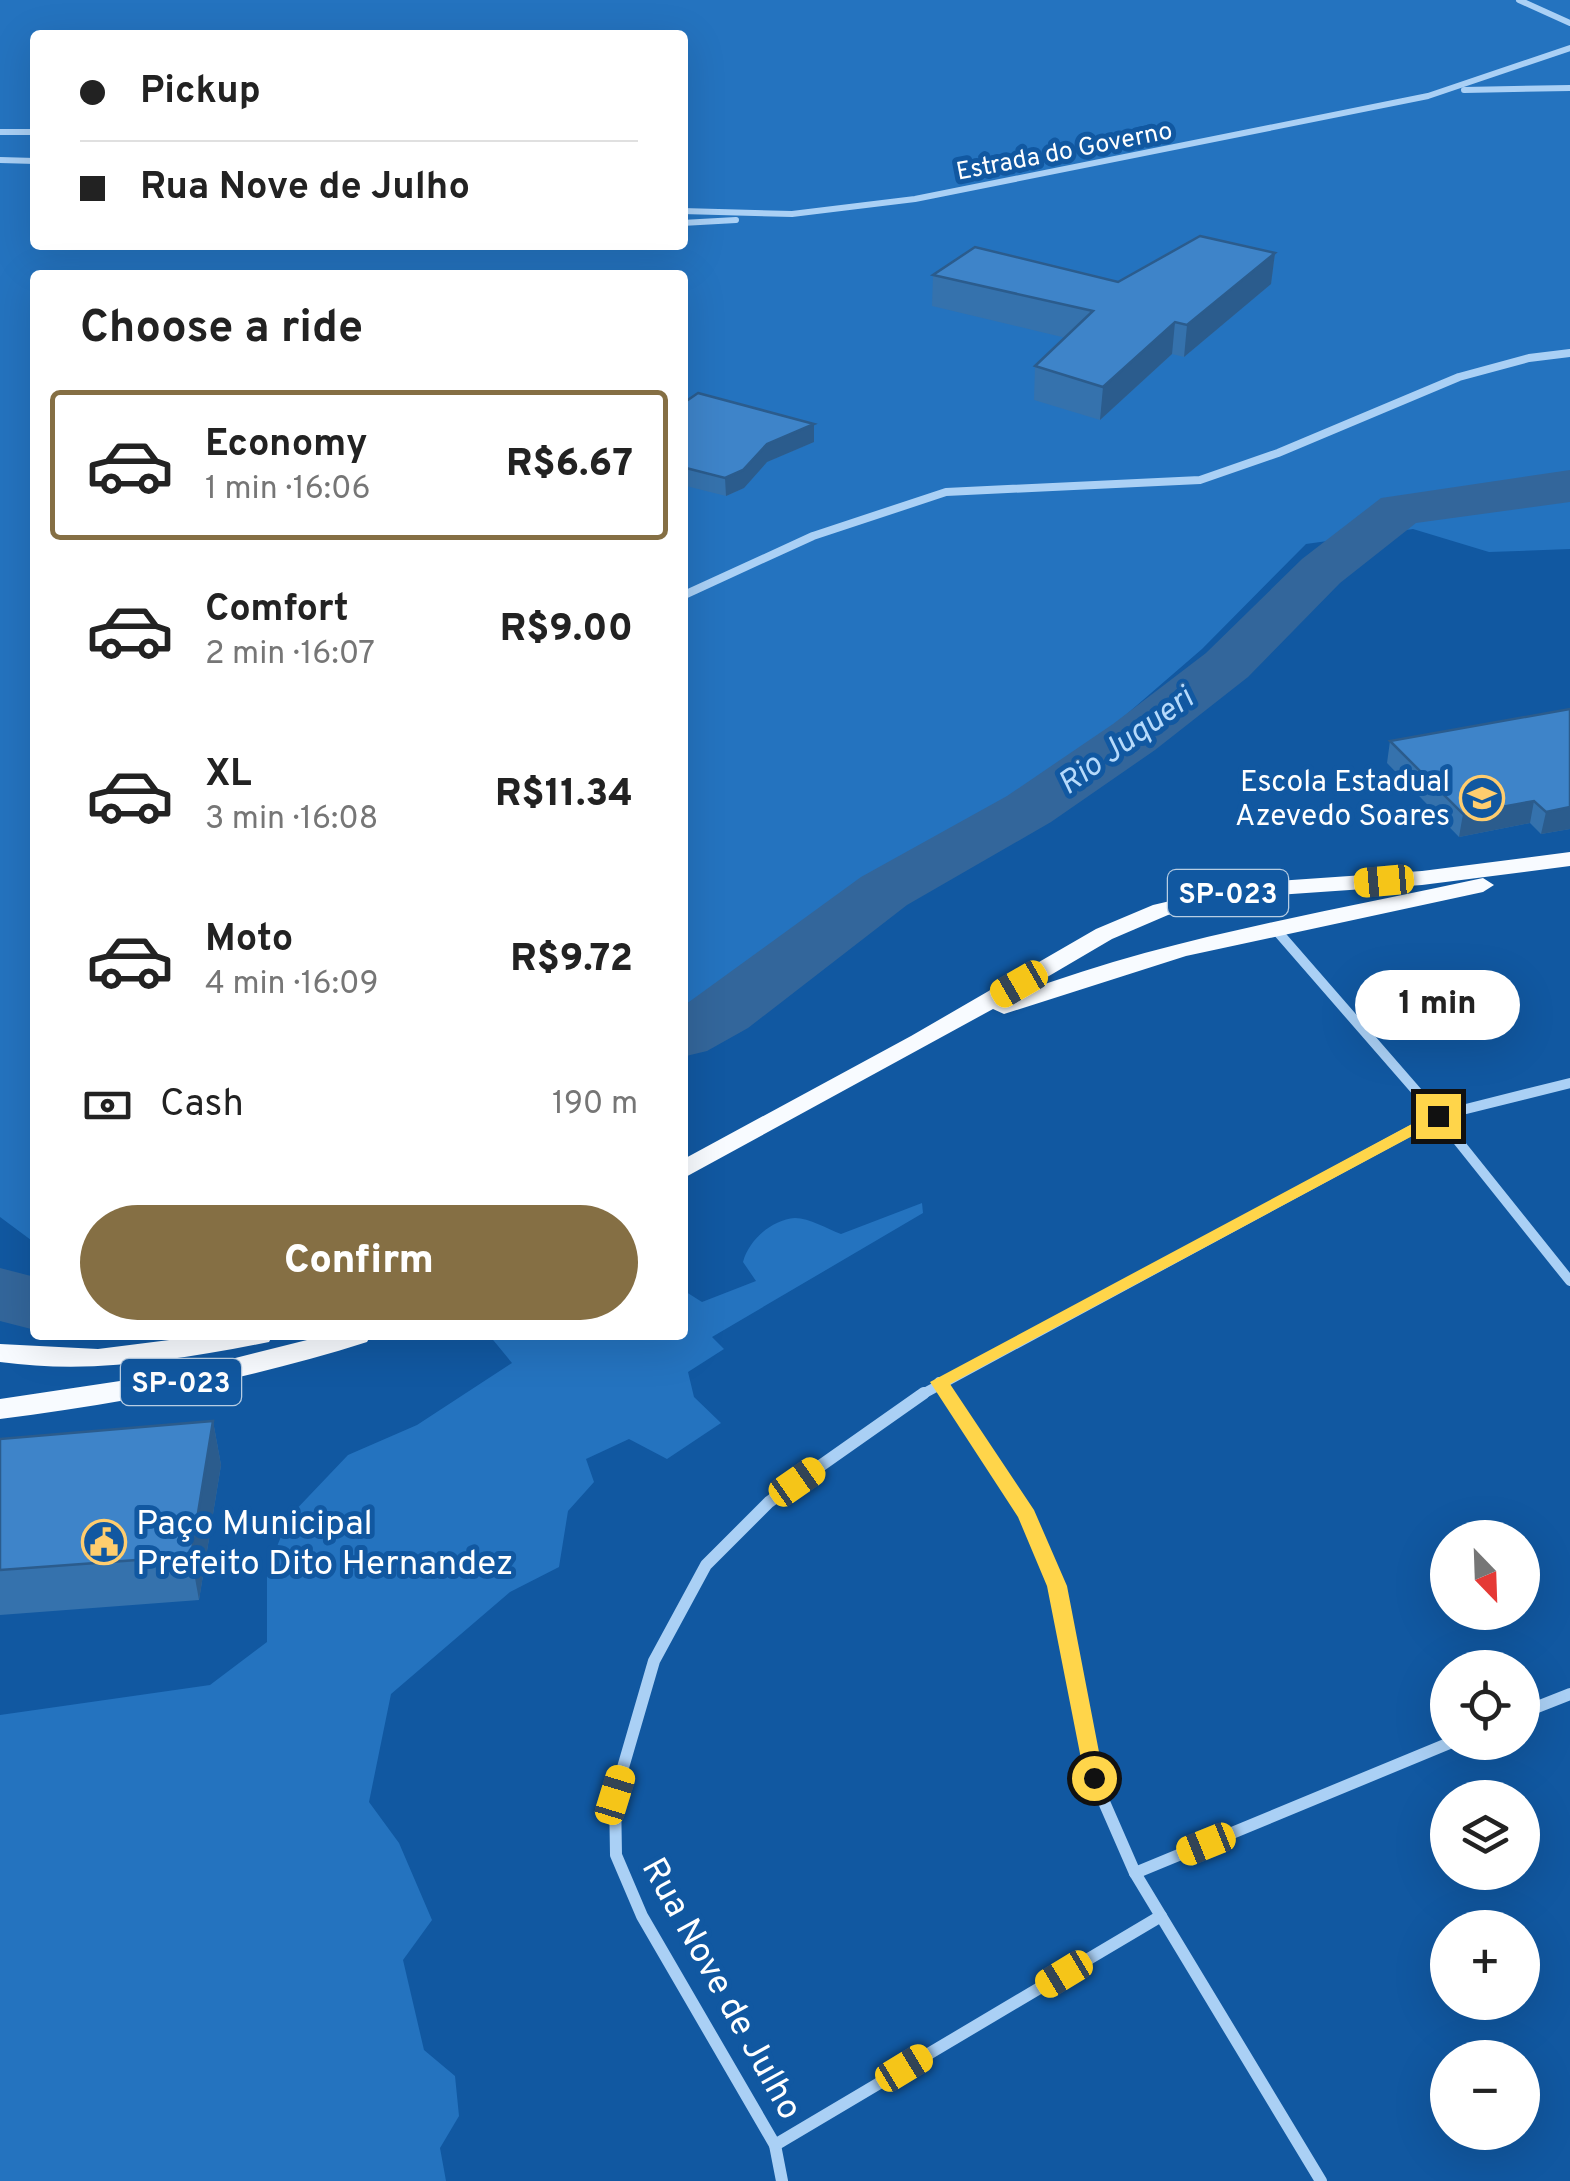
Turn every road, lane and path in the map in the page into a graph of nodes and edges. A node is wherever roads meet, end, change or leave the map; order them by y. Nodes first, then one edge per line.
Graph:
1 (1519, 0) edge
2 (1570, 23) edge
3 (1570, 48) edge
4 (1570, 88) edge
5 (1448, 90) junction
6 (0, 132) edge
7 (30, 132) edge
8 (0, 160) edge
9 (30, 161) edge
10 (688, 210) edge
11 (792, 214) junction
12 (688, 223) edge
13 (1570, 353) edge
14 (688, 593) edge
15 (1570, 862) edge
16 (1422, 878) junction
17 (1277, 930) junction
18 (920, 1041) junction
19 (1570, 1083) edge
20 (1438, 1116) junction
21 (688, 1167) edge
22 (1570, 1281) edge
23 (234, 1340) edge
24 (343, 1340) edge
25 (0, 1354) edge
26 (939, 1382) junction
27 (0, 1410) edge
28 (1570, 1694) edge
29 (1540, 1706) edge
30 (1430, 1751) edge
31 (1135, 1873) junction
32 (1161, 1916) junction
33 (775, 2145) junction
34 (782, 2181) edge
35 (1321, 2181) edge

1 - 2 street
3 - 5 street, Estrada do Governo
4 - 5 street, Estrada do Governo
5 - 11 street, Estrada do Governo
6 - 7 street
8 - 9 street
10 - 11 street, Estrada do Governo
11 - 12 street
13 - 14 street
15 - 16 main road, SP-023
15 - 17 main road, SP-023
16 - 17 main road
16 - 18 main road, SP-023
17 - 18 main road, SP-023
17 - 20 street
18 - 21 main road, SP-023
19 - 20 street, Rua Nove de Julho
20 - 22 street
20 - 26 street, Rua Nove de Julho
23 - 25 main road, SP-023
24 - 27 main road, SP-023
26 - 31 street
26 - 33 street, Rua Nove de Julho
28 - 29 street
30 - 31 street
31 - 32 street
32 - 33 street
32 - 35 street
33 - 34 street, Rua Nove de Julho

